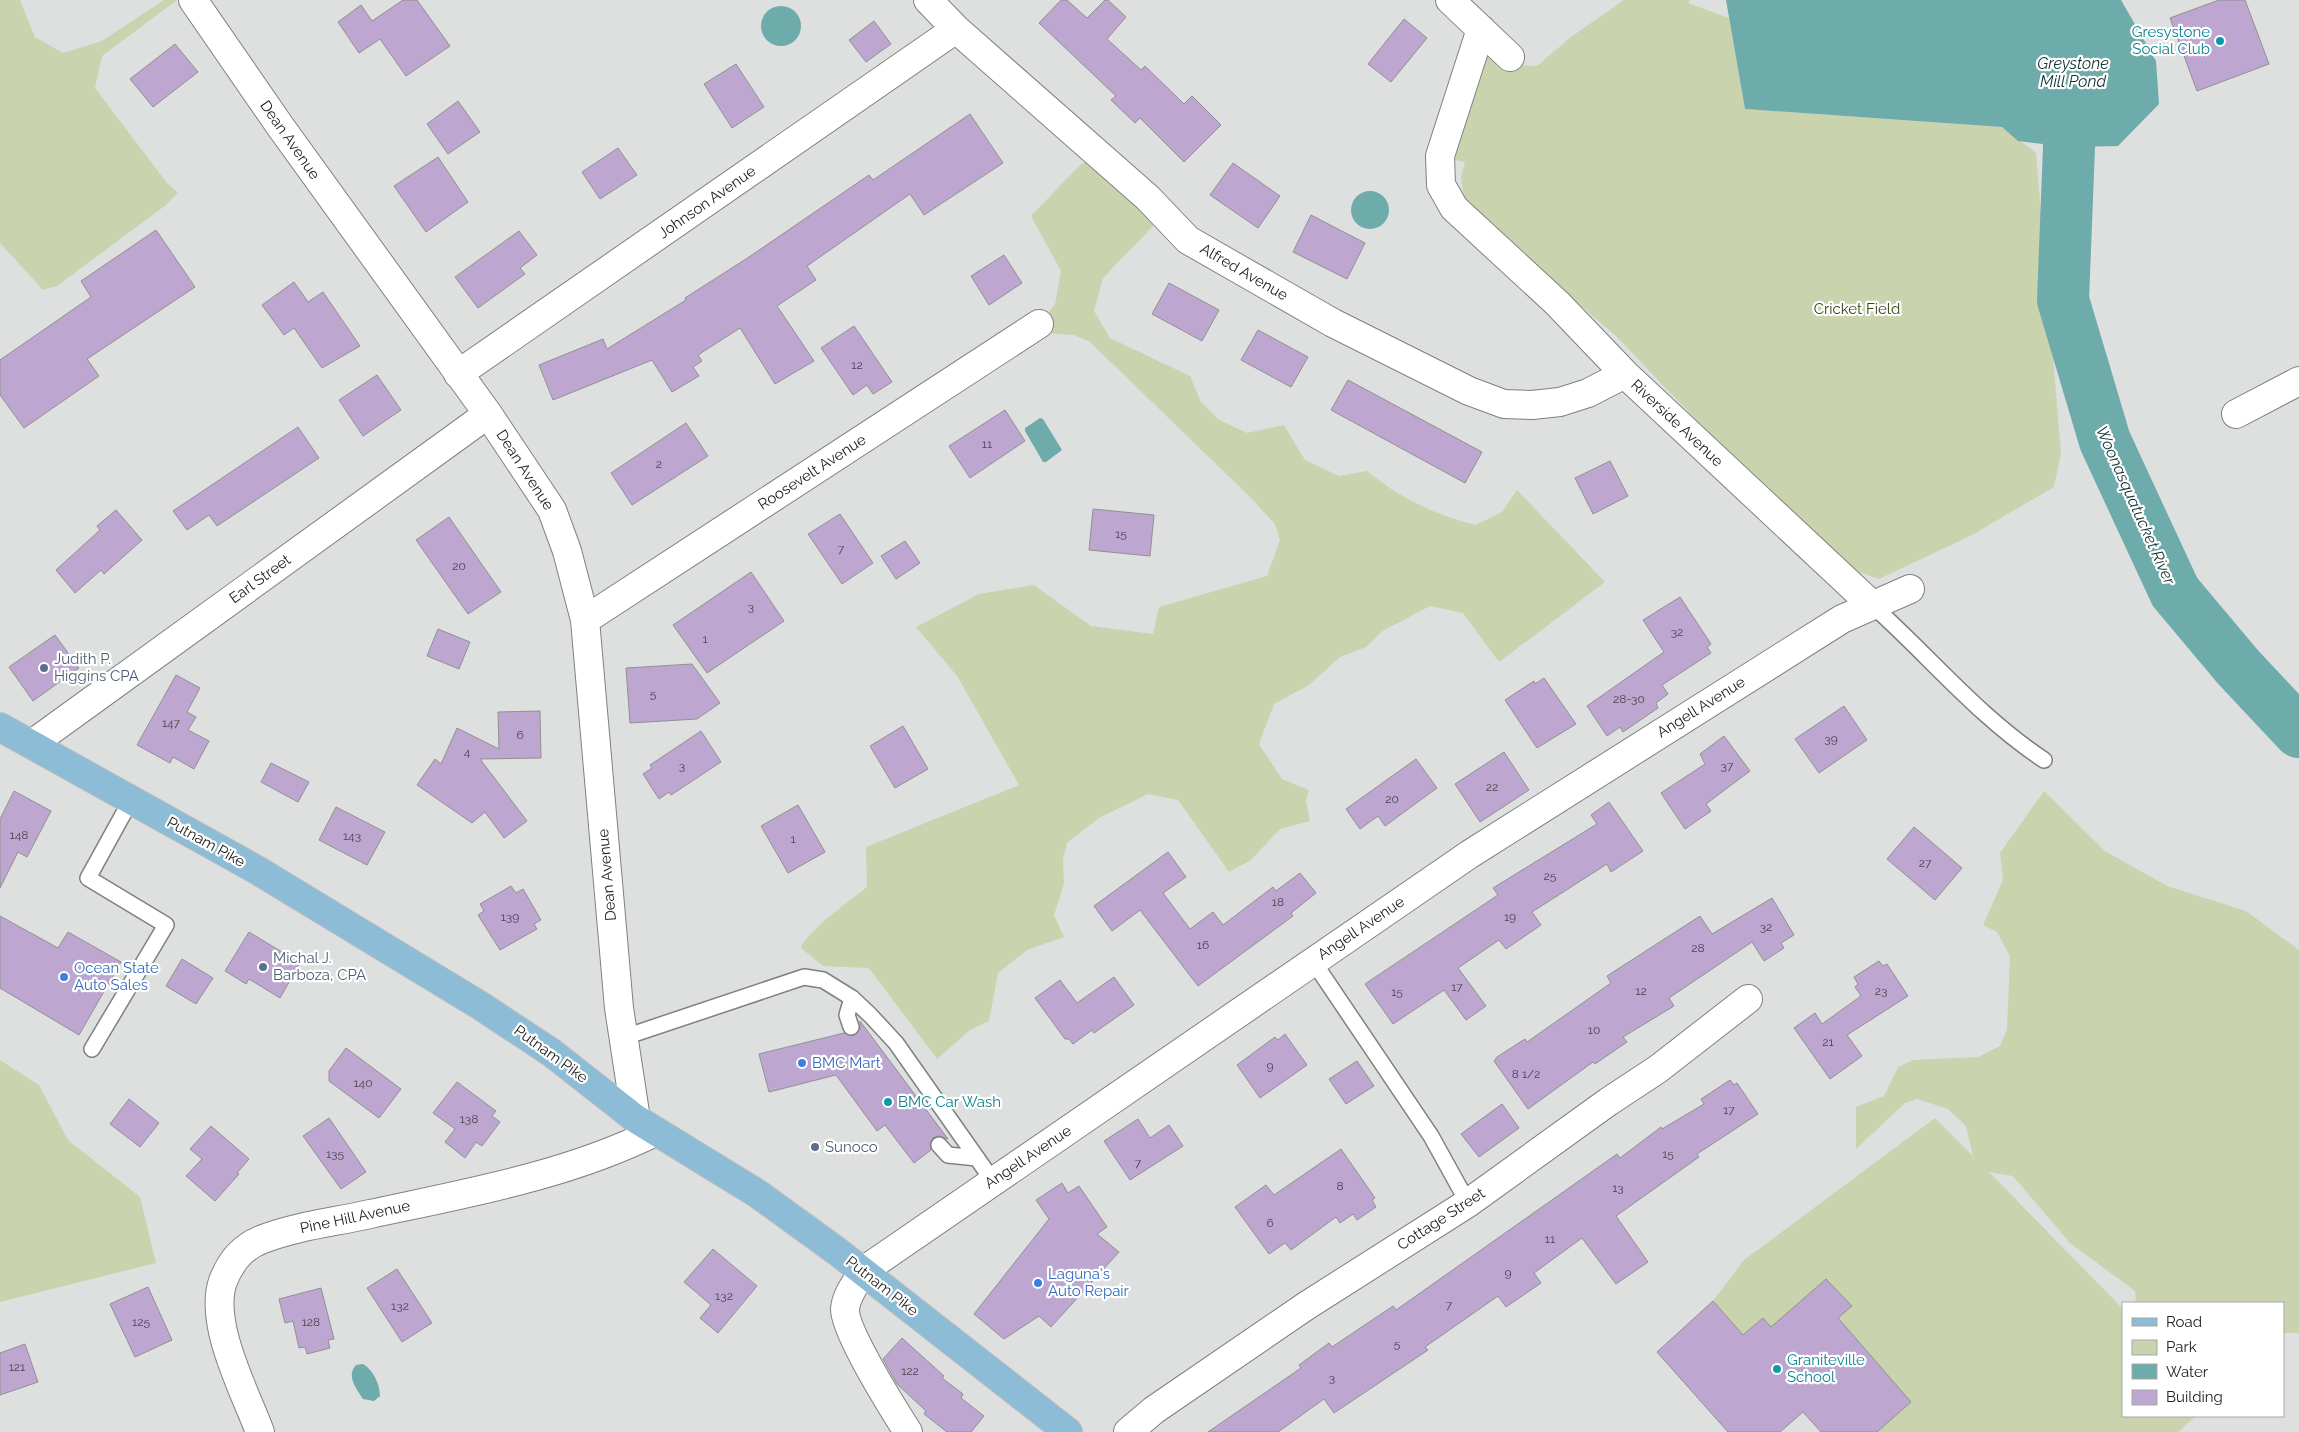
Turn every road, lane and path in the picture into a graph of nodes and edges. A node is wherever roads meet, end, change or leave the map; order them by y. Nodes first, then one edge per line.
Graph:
1 (193, 0) edge
2 (928, 0) edge
3 (1450, 0) edge
4 (956, 29) junction
5 (1481, 29) junction
6 (1510, 57) dead end
7 (1039, 324) dead end
8 (458, 374) junction
9 (1625, 374) junction
10 (2299, 381) edge
11 (488, 414) junction
12 (2236, 414) dead end
13 (1910, 589) dead end
14 (1872, 605) junction
15 (585, 620) junction
16 (0, 726) edge
17 (32, 744) junction
18 (2044, 760) dead end
19 (131, 800) junction
20 (1312, 961) junction
21 (852, 998) junction
22 (1748, 999) dead end
23 (851, 1027) dead end
24 (622, 1038) junction
25 (92, 1049) dead end
26 (646, 1126) junction
27 (939, 1145) dead end
28 (977, 1158) junction
29 (994, 1181) junction
30 (1468, 1203) junction
31 (864, 1271) junction
32 (260, 1432) edge
33 (908, 1432) edge
34 (1068, 1432) edge
35 (1128, 1432) edge

1 - 8 street, Dean Avenue
2 - 4 street, Alfred Avenue
3 - 5 street
4 - 8 street, Johnson Avenue
4 - 9 street, Alfred Avenue
5 - 6 street
5 - 9 street, Riverside Avenue
7 - 15 street, Roosevelt Avenue
8 - 11 street, Dean Avenue
9 - 14 street, Riverside Avenue
10 - 12 street
11 - 15 street, Dean Avenue
11 - 17 street, Earl Street
13 - 14 street, Angell Avenue
14 - 18 lane, Riverside Avenue
14 - 20 street, Angell Avenue
15 - 24 street, Dean Avenue
16 - 17 main road, Putnam Pike
17 - 19 main road, Putnam Pike
19 - 25 lane
19 - 26 main road, Putnam Pike
20 - 29 street, Angell Avenue
20 - 30 lane
21 - 23 lane
21 - 24 lane
21 - 28 lane
22 - 30 street, Cottage Street
24 - 26 street, Dean Avenue
26 - 31 main road, Putnam Pike
26 - 32 street, Pine Hill Avenue
27 - 28 lane
28 - 29 lane
29 - 31 street, Angell Avenue
30 - 35 street, Cottage Street
31 - 33 street
31 - 34 main road, Putnam Pike

